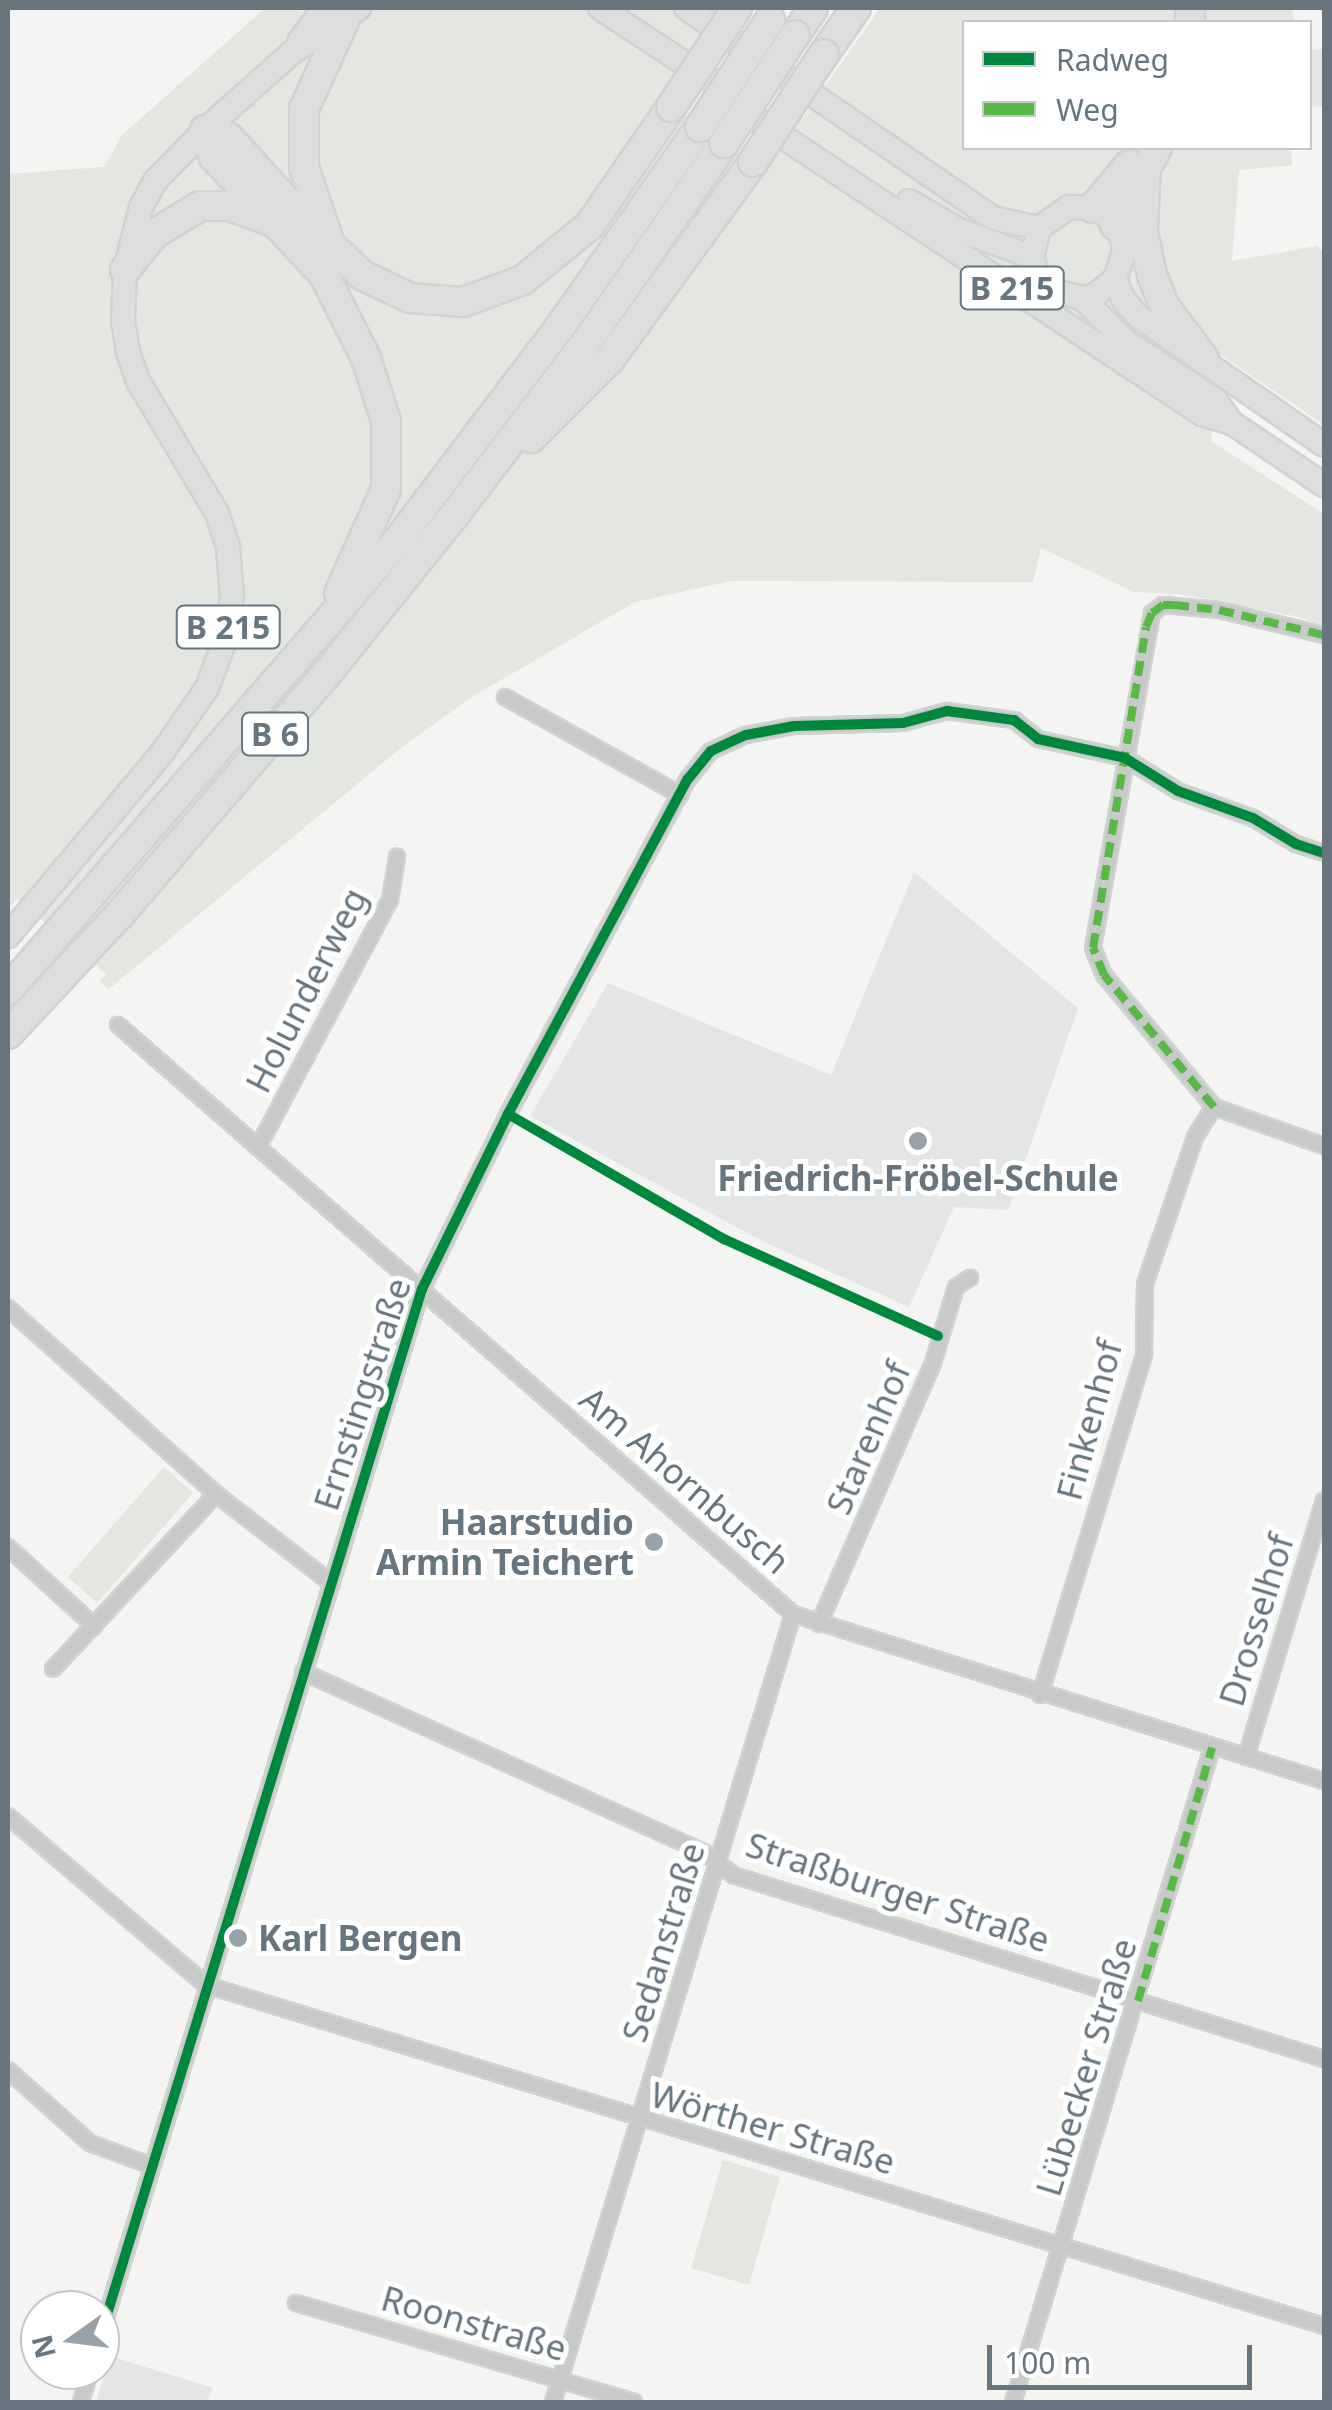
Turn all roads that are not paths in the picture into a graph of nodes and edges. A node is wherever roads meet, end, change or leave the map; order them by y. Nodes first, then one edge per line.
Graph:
1 (600, 8) edge
2 (686, 8) edge
3 (737, 8) edge
4 (813, 8) edge
5 (856, 8) edge
6 (342, 11) edge
7 (774, 14) edge
8 (741, 101) junction
9 (205, 130) junction
10 (1148, 153) edge
11 (1104, 216) junction
12 (276, 223) junction
13 (1039, 228) junction
14 (328, 240) junction
15 (1032, 257) junction
16 (125, 270) junction
17 (1116, 278) junction
18 (1082, 298) junction
19 (1204, 358) junction
20 (1232, 423) junction
21 (1324, 446) edge
22 (1324, 484) edge
23 (456, 513) junction
24 (318, 635) junction
25 (1324, 635) edge
26 (505, 696) dead end
27 (1125, 758) junction
28 (680, 795) junction
29 (1324, 854) edge
30 (398, 857) dead end
31 (8, 936) edge
32 (8, 990) edge
33 (118, 1024) dead end
34 (8, 1034) edge
35 (1214, 1107) junction
36 (1324, 1146) edge
37 (258, 1147) junction
38 (970, 1278) dead end
39 (422, 1289) junction
40 (8, 1308) edge
41 (216, 1494) junction
42 (1324, 1500) edge
43 (8, 1547) edge
44 (331, 1583) junction
45 (793, 1614) junction
46 (819, 1624) junction
47 (94, 1626) junction
48 (53, 1669) dead end
49 (304, 1672) junction
50 (1040, 1695) junction
51 (1212, 1748) junction
52 (1246, 1757) junction
53 (1324, 1781) edge
54 (8, 1816) edge
55 (719, 1864) junction
56 (206, 1985) junction
57 (1138, 2001) junction
58 (1324, 2059) edge
59 (8, 2070) edge
60 (640, 2120) junction
61 (152, 2166) junction
62 (1062, 2243) junction
63 (115, 2290) edge
64 (296, 2303) dead end
65 (1324, 2326) edge
66 (560, 2380) junction
67 (553, 2402) edge
68 (634, 2402) edge
69 (1012, 2402) edge

1 - 8 main road, B 215
2 - 13 main road, B 215
3 - 14 highway, bridge
4 - 23 highway, B 6, bridge
5 - 23 highway, bridge
6 - 9 main road, B 215
6 - 14 highway
7 - 24 highway, B 6, bridge
8 - 15 main road, B 215
8 - 20 main road, B 215
9 - 12 highway
9 - 14 highway
9 - 16 main road, B 215
10 - 11 highway
10 - 19 highway
11 - 13 main road, B 215
11 - 17 main road, B 215
12 - 16 highway
12 - 24 highway
13 - 15 main road, B 215
15 - 18 main road, B 215
16 - 31 main road, B 215
17 - 18 main road, B 215
17 - 19 main road, B 215
18 - 20 main road, B 215
19 - 21 main road, B 215
20 - 22 main road, B 215
23 - 34 highway, B 6
24 - 32 highway, B 6
25 - 27 street
26 - 28 street
27 - 28 street, Ernstingstraße
27 - 29 street
27 - 35 street
28 - 39 street, Ernstingstraße
30 - 37 street, Holunderweg
33 - 37 street, Am Ahornbusch
35 - 36 street
35 - 50 street, Finkenhof
37 - 39 street, Am Ahornbusch
38 - 46 street, Starenhof
39 - 44 street, Ernstingstraße
39 - 45 street, Am Ahornbusch
40 - 41 street
41 - 44 street
41 - 47 street
42 - 52 street, Drosselhof
43 - 47 street
44 - 49 street, Ernstingstraße
45 - 46 street, Am Ahornbusch
45 - 55 street, Sedanstraße
46 - 50 street, Am Ahornbusch
47 - 48 street
49 - 55 street, Straßburger Straße
49 - 56 street, Ernstingstraße
50 - 51 street, Am Ahornbusch
51 - 52 street, Am Ahornbusch
51 - 57 street, Lübecker Straße
52 - 53 street, Am Ahornbusch
54 - 56 street
55 - 57 street, Straßburger Straße
55 - 60 street, Sedanstraße
56 - 60 street, Wörther Straße
56 - 61 street, Ernstingstraße
57 - 58 street, Straßburger Straße
57 - 62 street, Lübecker Straße
59 - 61 street
60 - 62 street, Wörther Straße
60 - 66 street, Sedanstraße
61 - 63 street, Ernstingstraße
62 - 65 street, Wörther Straße
62 - 69 street, Lübecker Straße
64 - 66 street, Roonstraße
66 - 67 street, Sedanstraße
66 - 68 street, Roonstraße

